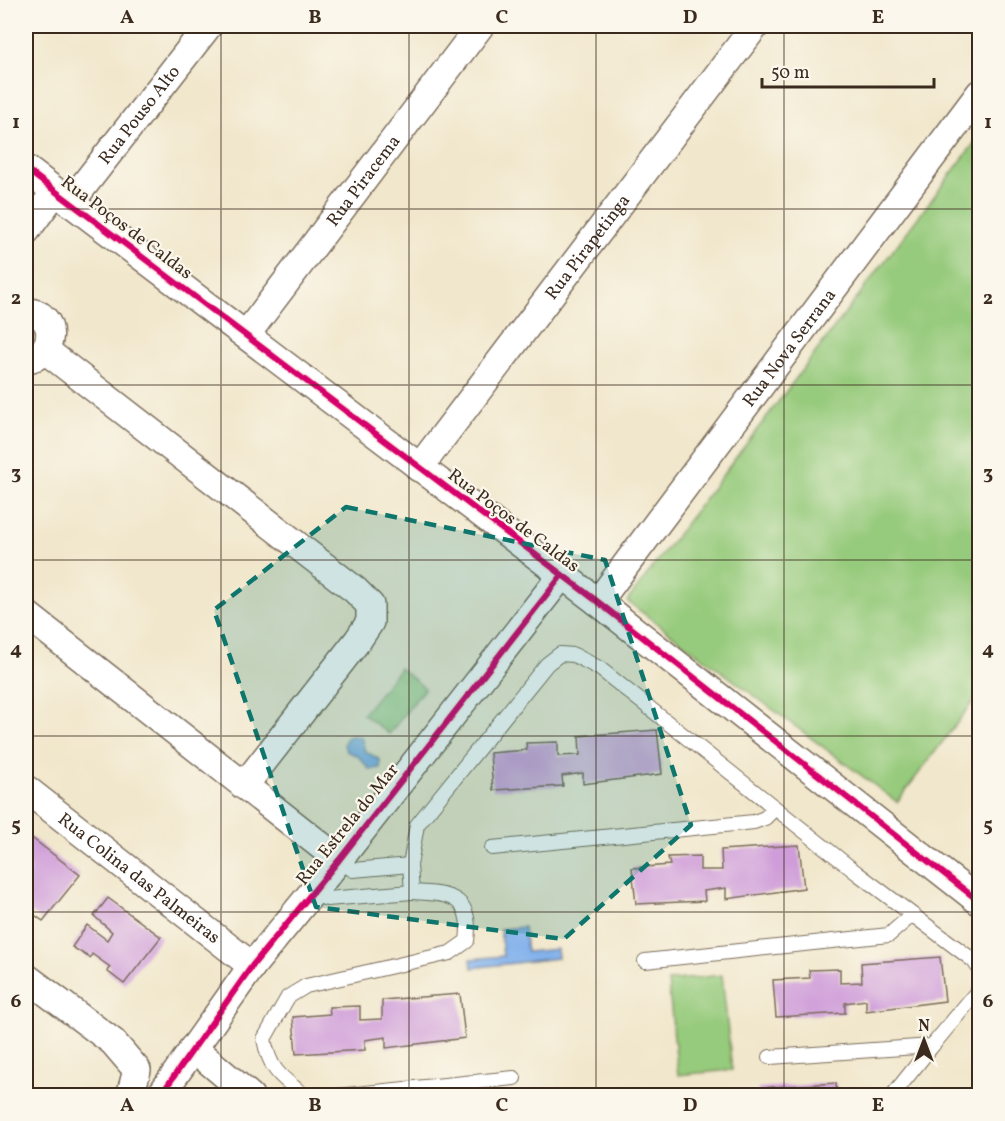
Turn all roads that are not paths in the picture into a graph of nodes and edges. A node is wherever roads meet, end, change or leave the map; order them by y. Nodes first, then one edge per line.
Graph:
1 (208, 26) edge
2 (480, 26) edge
3 (755, 26) edge
4 (980, 93) edge
5 (26, 169) edge
6 (63, 197) junction
7 (26, 231) edge
8 (26, 312) edge
9 (246, 335) junction
10 (35, 354) edge
11 (419, 468) junction
12 (562, 575) junction
13 (598, 602) junction
14 (26, 614) edge
15 (244, 786) junction
16 (26, 789) edge
17 (775, 808) junction
18 (492, 848) dead end
19 (339, 860) junction
20 (410, 865) junction
21 (412, 892) junction
22 (311, 893) junction
23 (979, 899) edge
24 (912, 915) junction
25 (645, 962) dead end
26 (252, 966) junction
27 (980, 970) edge
28 (26, 977) edge
29 (980, 988) edge
30 (932, 1046) junction
31 (193, 1048) junction
32 (770, 1058) dead end
33 (514, 1078) dead end
34 (130, 1095) edge
35 (160, 1095) edge
36 (250, 1095) edge
37 (306, 1095) edge
38 (336, 1095) edge
39 (892, 1095) edge

1 - 6 street, Rua Pouso Alto
2 - 9 street, Rua Piracema
3 - 11 street, Rua Pirapetinga
4 - 13 street, Rua Nova Serrana
5 - 6 street, Rua Poços de Caldas
6 - 7 street, Rua Pouso Alto
6 - 9 street, Rua Poços de Caldas
8 - 10 street
9 - 11 street, Rua Poços de Caldas
10 - 15 street
11 - 12 street, Rua Poços de Caldas
12 - 13 street, Rua Poços de Caldas
12 - 19 street, Rua Estrela do Mar
13 - 23 street, Rua Poços de Caldas
14 - 15 street
15 - 19 street
16 - 26 street, Rua Colina das Palmeiras
17 - 18 lane
17 - 20 lane
17 - 24 lane
19 - 20 lane
19 - 22 street, Rua Estrela do Mar
20 - 21 lane
21 - 22 lane
21 - 37 lane
22 - 26 street, Rua Estrela do Mar
24 - 25 lane
24 - 27 lane
26 - 31 street, Rua Estrela do Mar
28 - 34 street
29 - 30 lane
30 - 32 lane
30 - 39 lane
31 - 35 street, Rua Estrela do Mar
31 - 36 street
33 - 38 lane

